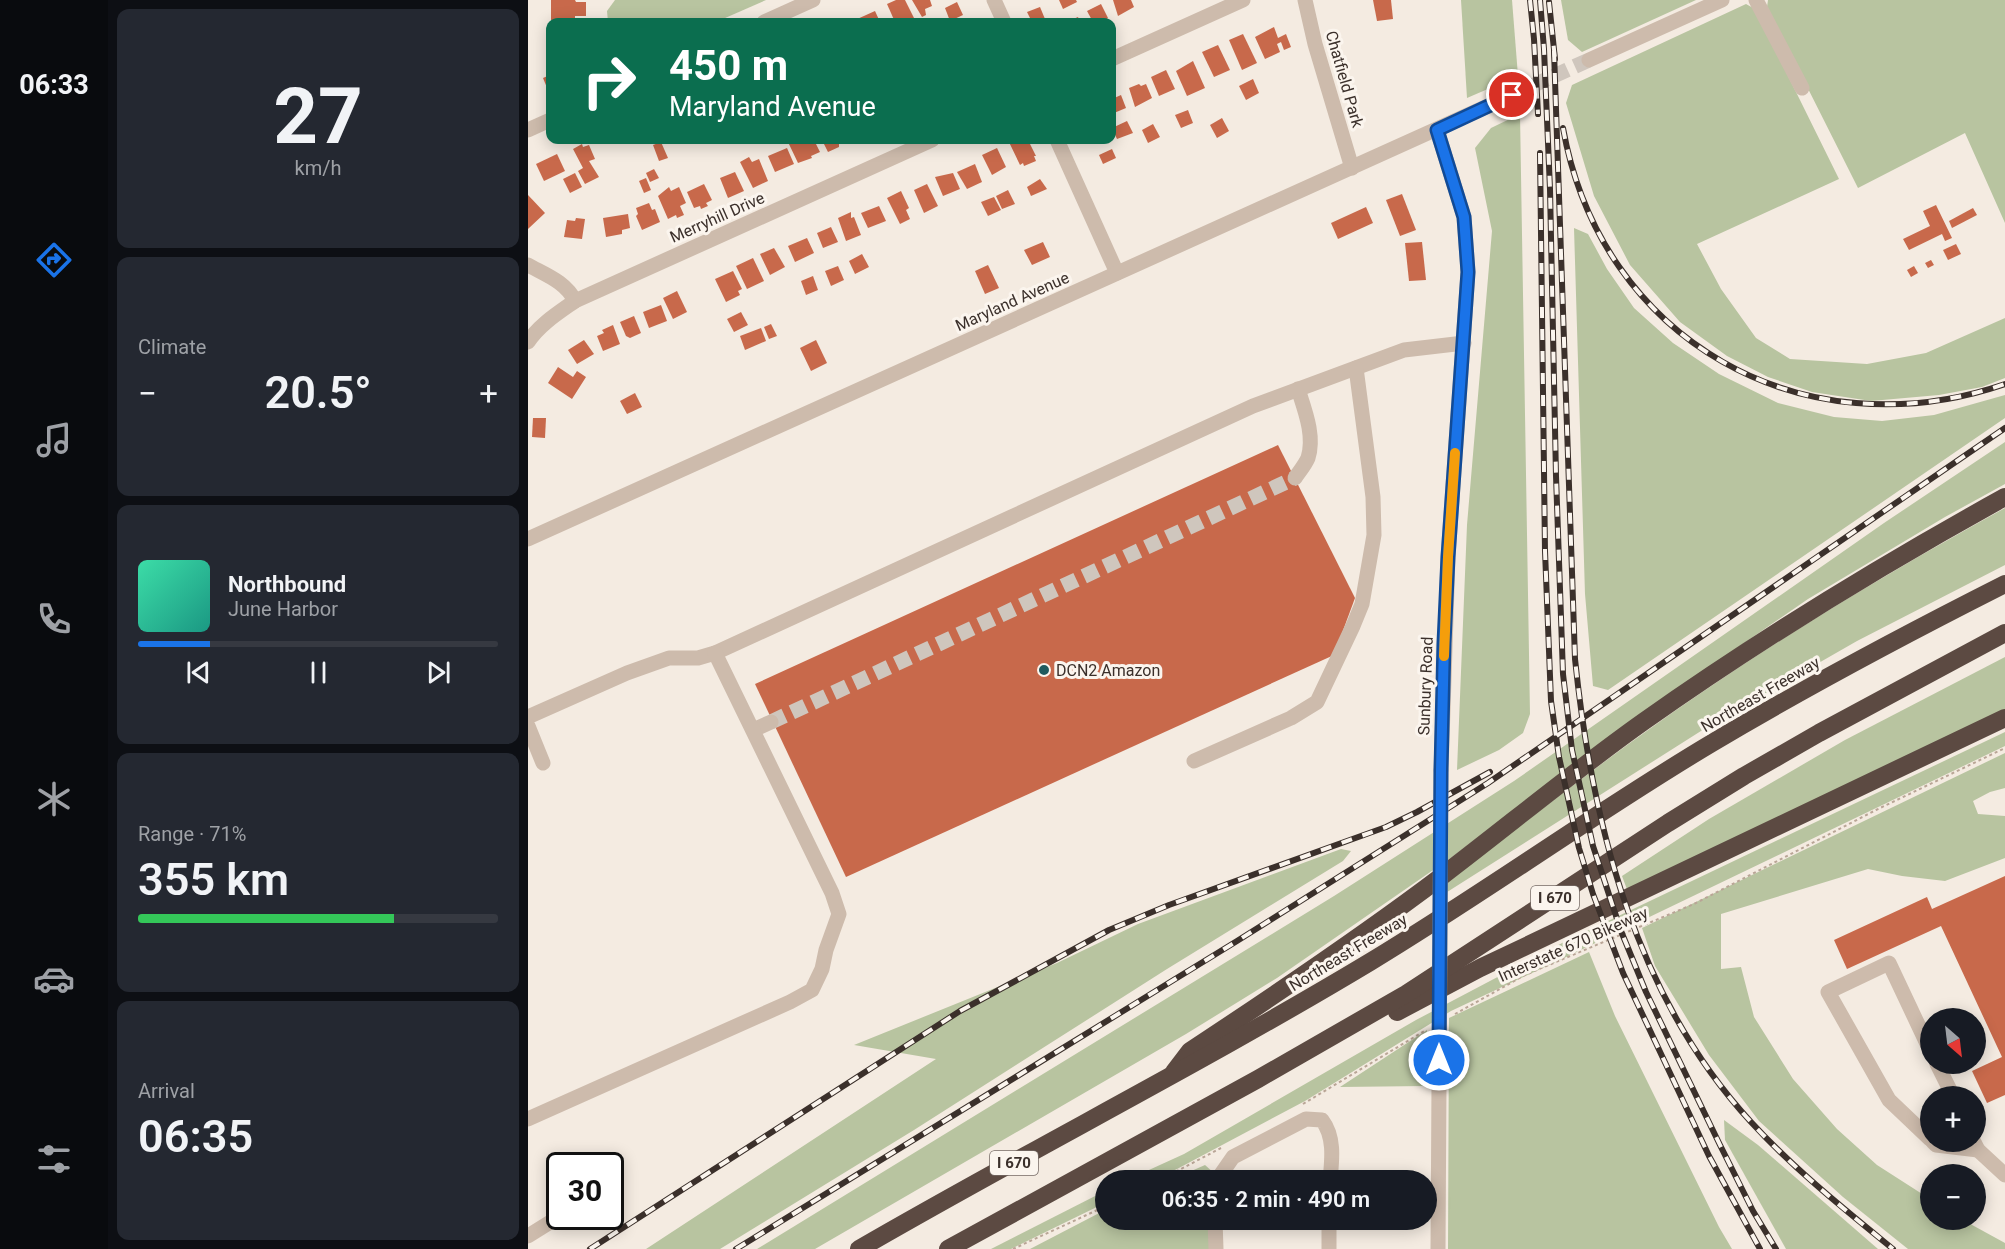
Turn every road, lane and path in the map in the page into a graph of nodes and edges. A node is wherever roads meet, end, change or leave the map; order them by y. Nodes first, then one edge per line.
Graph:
1 (813, 0) edge
2 (994, 0) edge
3 (1243, 0) edge
4 (1305, 0) edge
5 (1722, 0) edge
6 (1756, 0) edge
7 (773, 18) edge
8 (1002, 18) edge
9 (1116, 57) edge
10 (1589, 60) tunnel mouth
11 (1802, 88) dead end
12 (1512, 95) tunnel mouth
13 (546, 122) edge
14 (528, 130) edge
15 (1437, 130) junction
16 (923, 144) edge
17 (1059, 144) edge
18 (1352, 168) junction
19 (528, 266) edge
20 (1117, 273) junction
21 (574, 301) junction
22 (528, 342) edge
23 (1464, 343) junction
24 (1356, 368) junction
25 (1299, 389) junction
26 (1295, 478) tunnel mouth
27 (2005, 497) edge
28 (530, 533) edge
29 (2005, 584) edge
30 (2005, 633) edge
31 (715, 653) junction
32 (528, 717) edge
33 (2005, 718) edge
34 (771, 722) tunnel mouth
35 (528, 726) edge
36 (753, 730) junction
37 (2005, 748) edge
38 (1194, 761) dead end
39 (543, 763) dead end
40 (1454, 1014) dead end
41 (1434, 1025) dead end
42 (1920, 1029) edge
43 (1169, 1078) junction
44 (1295, 1108) dead end
45 (528, 1119) edge
46 (1920, 1129) edge
47 (1222, 1147) dead end
48 (1982, 1152) edge
49 (1105, 1162) junction
50 (1179, 1170) edge
51 (1224, 1170) edge
52 (1331, 1170) edge
53 (2005, 1175) edge
54 (1095, 1211) edge
55 (546, 1225) edge
56 (1215, 1230) edge
57 (1329, 1230) edge
58 (528, 1236) edge
59 (859, 1249) edge
60 (948, 1249) edge
61 (1013, 1249) edge
62 (1216, 1249) edge
63 (1329, 1249) edge
64 (1438, 1249) edge

1 - 7 street
2 - 8 street
3 - 9 street
4 - 18 street, Chatfield Park
5 - 10 street
6 - 11 street
12 - 15 street, Maryland Avenue
13 - 14 street
15 - 18 street, Maryland Avenue
15 - 23 street, Sunbury Road
16 - 21 street, Merryhill Drive
17 - 20 street
18 - 20 street, Maryland Avenue
19 - 21 street
20 - 28 street, Maryland Avenue
21 - 22 street, Merryhill Drive
23 - 24 street
23 - 64 street, Sunbury Road, bridge
24 - 25 street
24 - 38 street
25 - 26 street
25 - 31 street
27 - 43 highway
29 - 43 highway, Northeast Freeway / I 670
30 - 49 highway, I 670
31 - 32 street
31 - 36 street
33 - 49 highway
34 - 36 street
35 - 39 street
36 - 45 street
37 - 40 path, Interstate 670 Bikeway
41 - 44 path
42 - 46 street
43 - 59 highway, Northeast Freeway / I 670
47 - 50 path
48 - 53 street
49 - 60 highway, I 670
51 - 52 street
54 - 61 path
55 - 58 street
56 - 62 street
57 - 63 street

